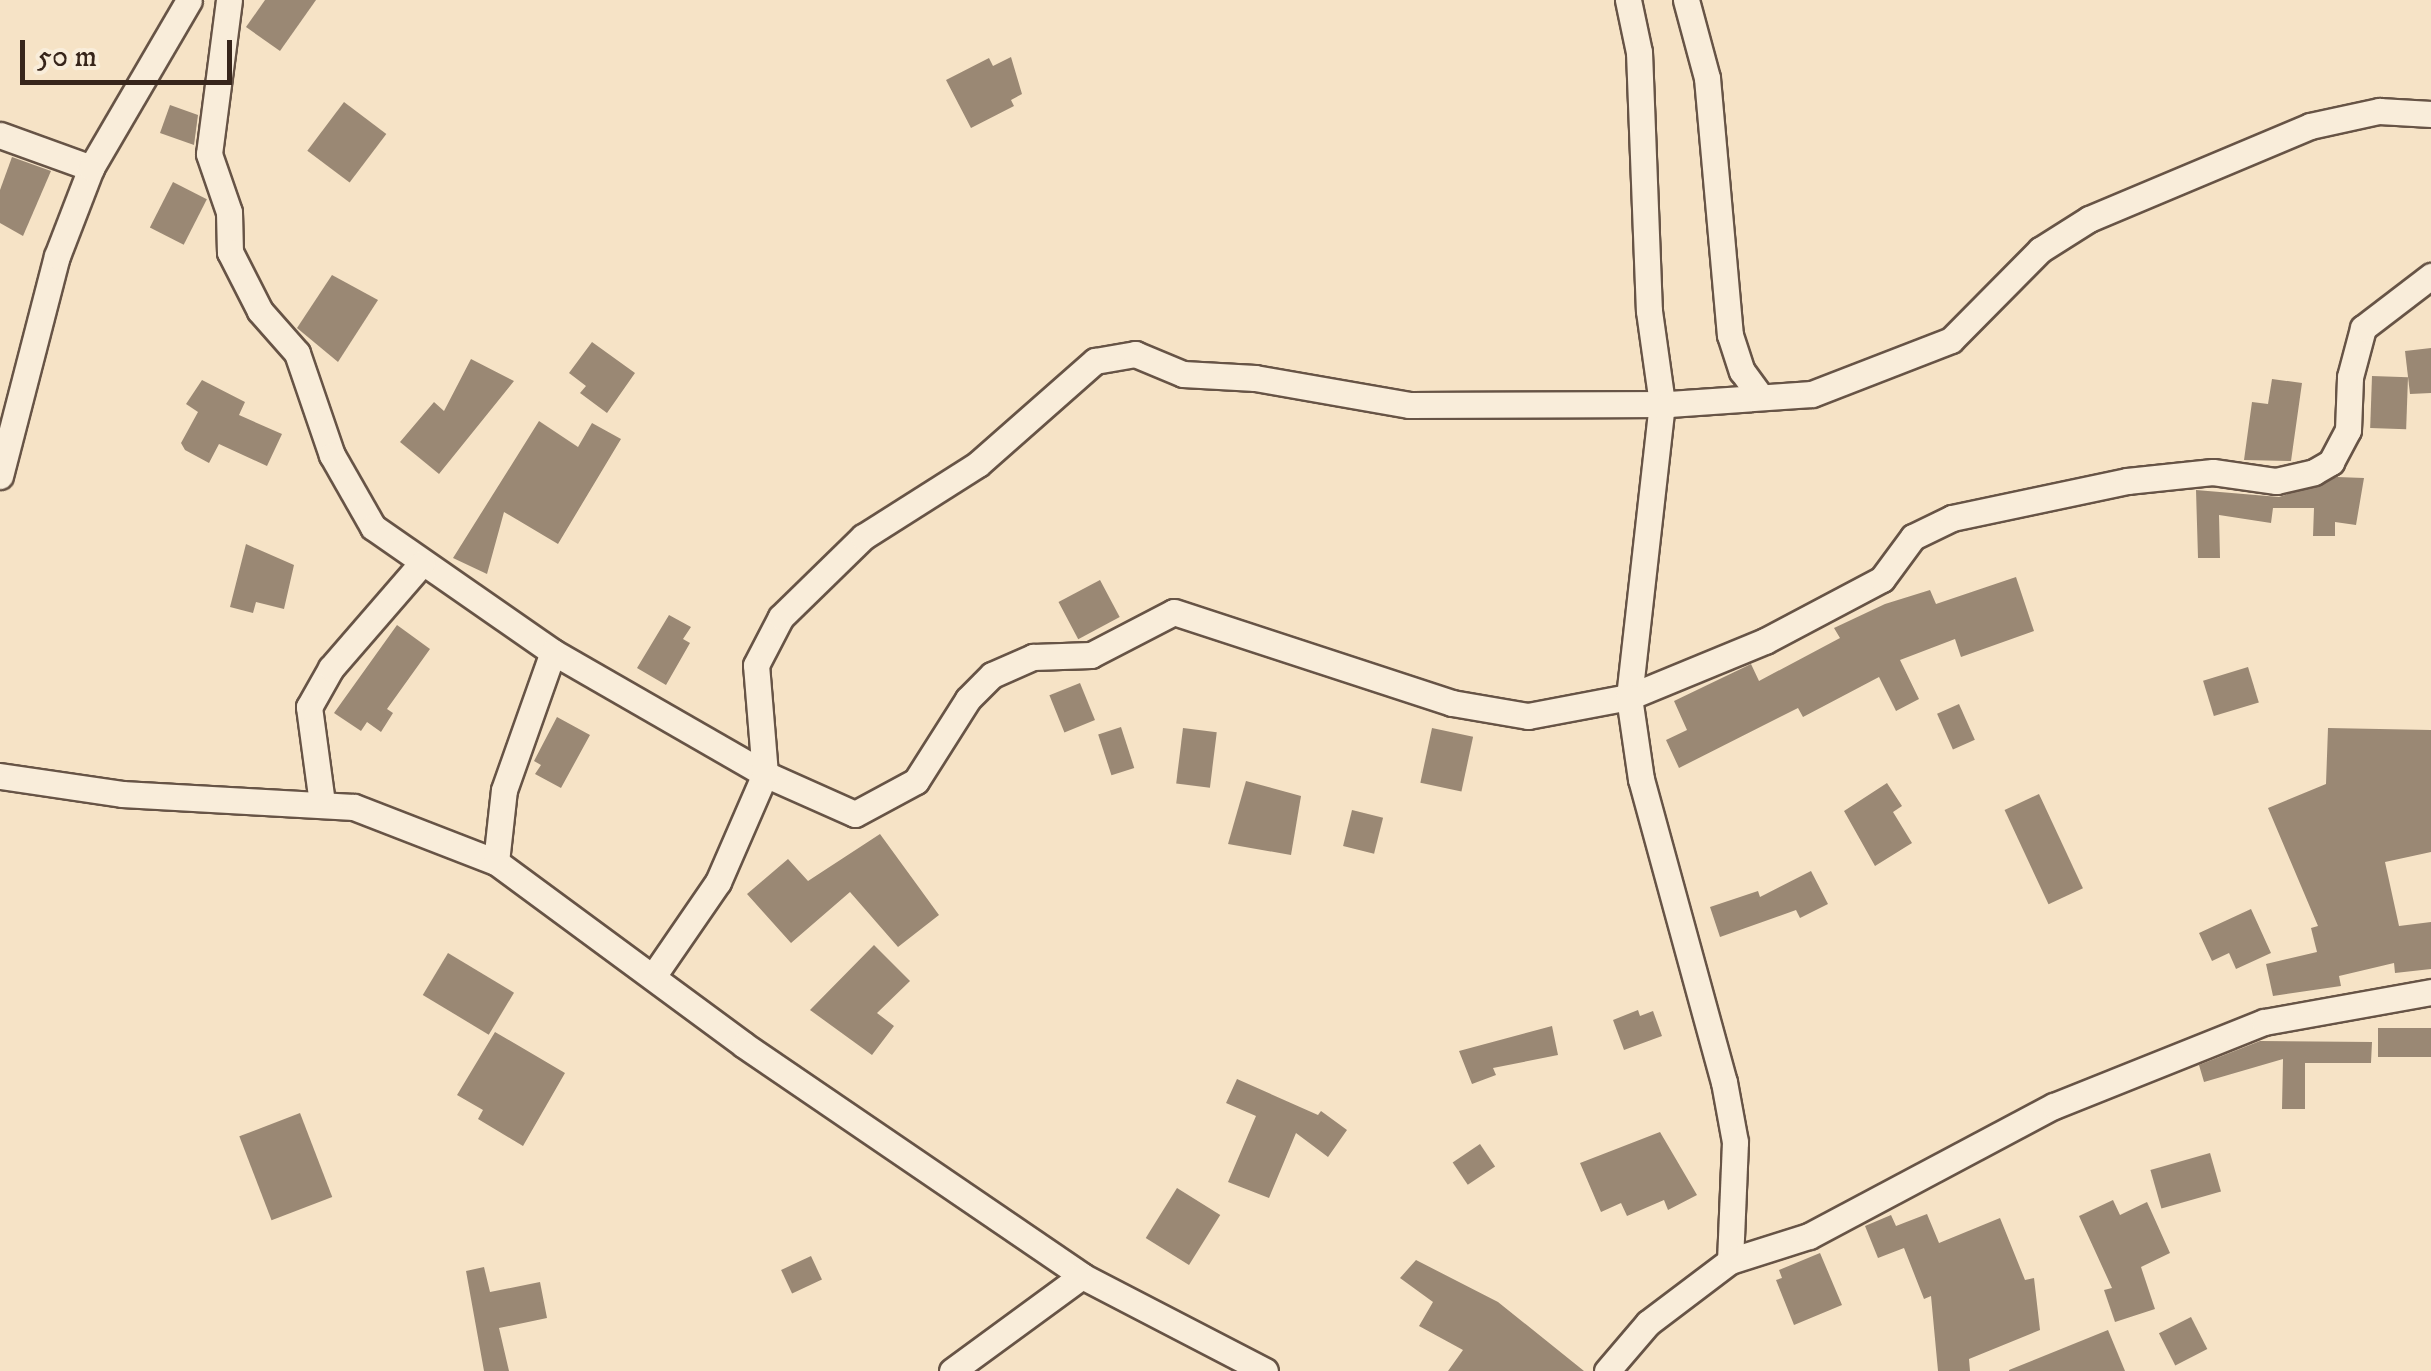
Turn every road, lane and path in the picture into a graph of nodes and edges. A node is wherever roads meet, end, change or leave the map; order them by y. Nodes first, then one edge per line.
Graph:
1 (189, 0) edge
2 (230, 0) edge
3 (1628, 0) edge
4 (1686, 0) edge
5 (2431, 114) edge
6 (0, 135) edge
7 (91, 168) junction
8 (2431, 276) edge
9 (1761, 397) junction
10 (1662, 403) junction
11 (4, 444) edge
12 (0, 476) edge
13 (422, 563) junction
14 (553, 652) junction
15 (1628, 696) junction
16 (766, 774) junction
17 (0, 776) edge
18 (322, 803) junction
19 (496, 862) junction
20 (654, 975) junction
21 (2431, 992) edge
22 (1730, 1261) junction
23 (1082, 1276) junction
24 (952, 1371) edge
25 (1265, 1371) edge
26 (1606, 1371) edge

1 - 7 street
2 - 13 street
3 - 10 street
4 - 9 street
5 - 9 street
6 - 7 street
7 - 11 street
8 - 15 street
9 - 10 street
10 - 15 street
10 - 16 street
11 - 12 street
13 - 14 street
13 - 18 street
14 - 16 street
14 - 19 street
15 - 16 street
15 - 22 street
16 - 20 street
17 - 18 street
18 - 19 street
19 - 20 street
20 - 23 street
21 - 22 street
22 - 26 street
23 - 24 street
23 - 25 street

